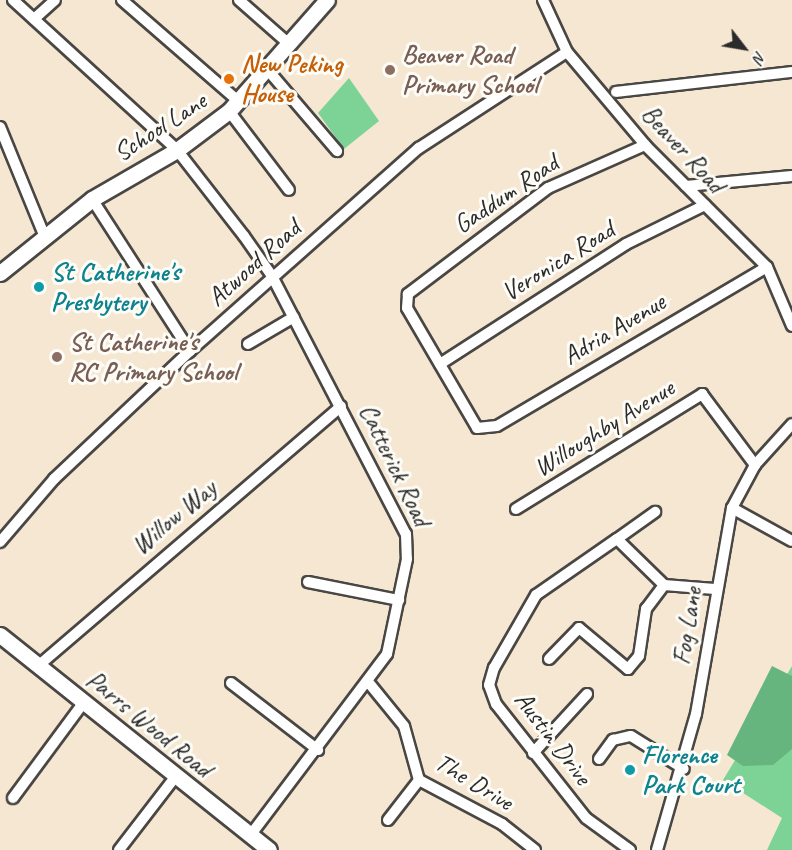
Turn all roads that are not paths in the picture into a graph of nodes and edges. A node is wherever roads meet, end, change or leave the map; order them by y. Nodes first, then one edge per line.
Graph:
1 (14, 0) edge
2 (55, 0) edge
3 (123, 0) edge
4 (239, 0) edge
5 (327, 0) edge
6 (543, 0) edge
7 (34, 19) junction
8 (289, 44) junction
9 (567, 52) junction
10 (267, 69) junction
11 (792, 72) edge
12 (616, 92) dead end
13 (234, 106) junction
14 (0, 126) edge
15 (645, 144) junction
16 (177, 150) junction
17 (337, 151) dead end
18 (792, 176) edge
19 (686, 186) junction
20 (290, 190) dead end
21 (92, 199) junction
22 (705, 205) junction
23 (45, 237) junction
24 (767, 267) junction
25 (0, 273) edge
26 (272, 276) junction
27 (294, 317) junction
28 (792, 326) edge
29 (248, 344) dead end
30 (190, 351) junction
31 (440, 364) junction
32 (341, 406) junction
33 (792, 424) edge
34 (755, 465) junction
35 (732, 508) junction
36 (516, 509) dead end
37 (655, 512) dead end
38 (617, 539) junction
39 (792, 541) edge
40 (0, 542) edge
41 (308, 582) dead end
42 (664, 585) junction
43 (716, 589) junction
44 (399, 600) junction
45 (0, 635) edge
46 (549, 659) dead end
47 (38, 666) junction
48 (231, 682) dead end
49 (369, 683) junction
50 (587, 694) dead end
51 (84, 702) junction
52 (318, 750) junction
53 (533, 753) junction
54 (599, 759) dead end
55 (684, 769) junction
56 (176, 776) junction
57 (419, 780) junction
58 (12, 798) dead end
59 (388, 820) dead end
60 (250, 836) junction
61 (119, 850) edge
62 (268, 850) edge
63 (535, 850) edge
64 (630, 850) edge
65 (657, 850) edge

1 - 7 street, Catterick Road
2 - 7 street
3 - 13 street
4 - 8 street
5 - 8 street, School Lane
6 - 9 street, Beaver Road
7 - 16 street, Catterick Road
8 - 10 street, School Lane
9 - 15 street, Beaver Road
9 - 26 street, Atwood Road
10 - 13 street, School Lane
10 - 17 street
11 - 12 street
13 - 16 street, School Lane
13 - 20 street
14 - 23 street
15 - 19 street, Beaver Road
15 - 31 street, Gaddum Road
16 - 21 street, School Lane
16 - 26 street, Catterick Road
18 - 19 street
19 - 22 street, Beaver Road
21 - 23 street, School Lane
21 - 30 street
22 - 24 street, Beaver Road
22 - 31 street, Veronica Road
23 - 25 street, School Lane
24 - 28 street, Beaver Road
24 - 31 street, Adria Avenue
26 - 27 street, Catterick Road
26 - 30 street, Atwood Road
27 - 29 street
27 - 32 street, Catterick Road
30 - 40 street, Atwood Road
32 - 44 street, Catterick Road
32 - 47 street, Willow Way
33 - 34 street, Fog Lane
34 - 35 street, Fog Lane
34 - 36 street, Willoughby Avenue
35 - 39 street
35 - 43 street, Fog Lane
37 - 38 street, Austin Drive
38 - 42 street
38 - 53 street, Austin Drive
41 - 44 street
42 - 43 street
42 - 46 street
43 - 55 street, Fog Lane
44 - 49 street, Catterick Road
45 - 47 street, Parrs Wood Road
47 - 51 street, Parrs Wood Road
48 - 52 street
49 - 52 street, Catterick Road
49 - 57 street, The Drive
50 - 53 street
51 - 56 street, Parrs Wood Road
51 - 58 street
52 - 60 street, Catterick Road
53 - 64 street, Austin Drive
54 - 55 street
55 - 65 street, Fog Lane
56 - 60 street, Parrs Wood Road
56 - 61 street
57 - 59 street
57 - 63 street, The Drive
60 - 62 street, Parrs Wood Road

